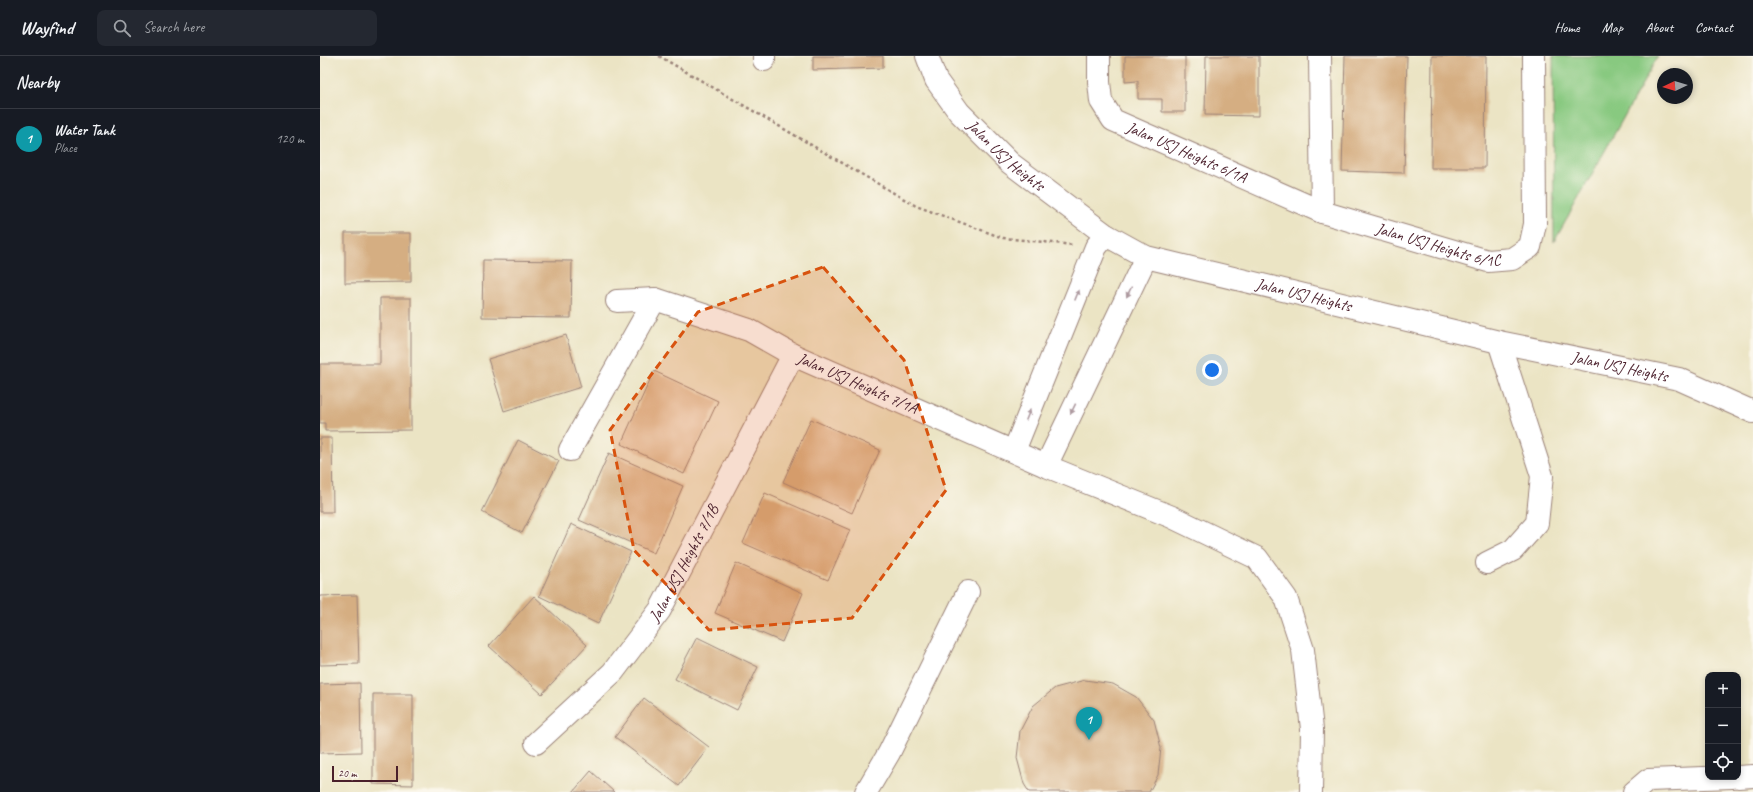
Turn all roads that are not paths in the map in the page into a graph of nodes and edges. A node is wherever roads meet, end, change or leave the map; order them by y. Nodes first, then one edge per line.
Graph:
1 (926, 56) edge
2 (1100, 56) edge
3 (1320, 56) edge
4 (1534, 56) edge
5 (1322, 212) junction
6 (1101, 241) junction
7 (1146, 257) junction
8 (655, 299) junction
9 (617, 301) dead end
10 (1499, 342) junction
11 (794, 355) junction
12 (1753, 412) edge
13 (570, 450) dead end
14 (1014, 451) junction
15 (1046, 466) junction
16 (1486, 563) dead end
17 (968, 592) dead end
18 (536, 743) dead end
19 (1753, 776) edge
20 (1741, 777) edge
21 (1705, 778) edge
22 (866, 792) edge
23 (1311, 792) edge
24 (1634, 792) edge

1 - 6 street, Jalan USJ Heights
2 - 5 street, Jalan USJ Heights 6/1A
3 - 5 street
4 - 5 street, Jalan USJ Heights 6/1C
6 - 7 street, Jalan USJ Heights
14 -> 6 street
7 - 10 street, Jalan USJ Heights
7 -> 15 street
8 - 9 street, Jalan USJ Heights 7/1A
8 - 11 street, Jalan USJ Heights 7/1A
8 - 13 street
10 - 12 street, Jalan USJ Heights
10 - 16 street
11 - 14 street, Jalan USJ Heights 7/1A
11 - 18 street, Jalan USJ Heights 7/1B
14 - 15 street, Jalan USJ Heights 7/1A
15 - 23 street, Jalan USJ Heights 7/1A
17 - 22 street
19 - 20 street
21 - 24 street

